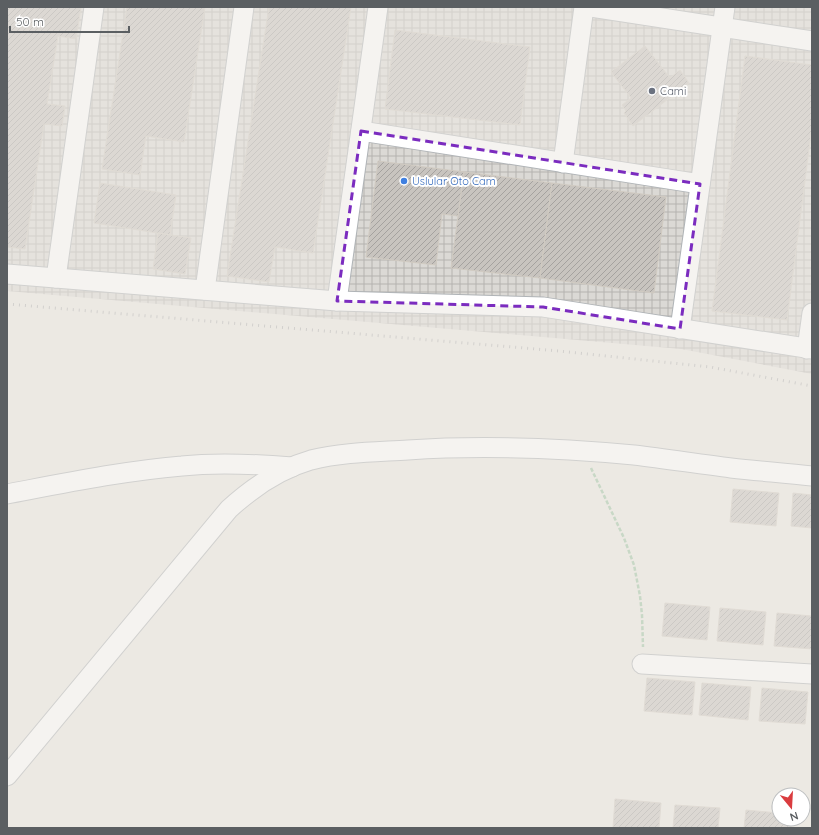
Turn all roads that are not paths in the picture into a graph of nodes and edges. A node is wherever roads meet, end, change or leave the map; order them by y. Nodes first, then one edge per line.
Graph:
1 (94, 7) edge
2 (244, 7) edge
3 (378, 7) edge
4 (584, 7) edge
5 (591, 7) edge
6 (725, 7) edge
7 (721, 27) junction
8 (812, 41) edge
9 (361, 131) junction
10 (563, 163) junction
11 (700, 184) junction
12 (7, 274) edge
13 (56, 278) junction
14 (205, 290) junction
15 (337, 301) junction
16 (812, 313) edge
17 (680, 329) junction
18 (809, 349) edge
19 (292, 467) junction
20 (812, 476) edge
21 (7, 494) edge
22 (642, 664) road end
23 (812, 674) edge
24 (7, 776) edge

1 - 13 street
2 - 14 street
3 - 9 street
4 - 10 street
5 - 7 street
6 - 7 street
7 - 8 street
7 - 11 street
9 - 10 street
9 - 15 street
10 - 11 street
11 - 17 street
12 - 13 street
13 - 14 street
14 - 15 street
15 - 17 street
16 - 18 street
17 - 18 street
19 - 20 street
19 - 21 street
19 - 24 street
22 - 23 street

